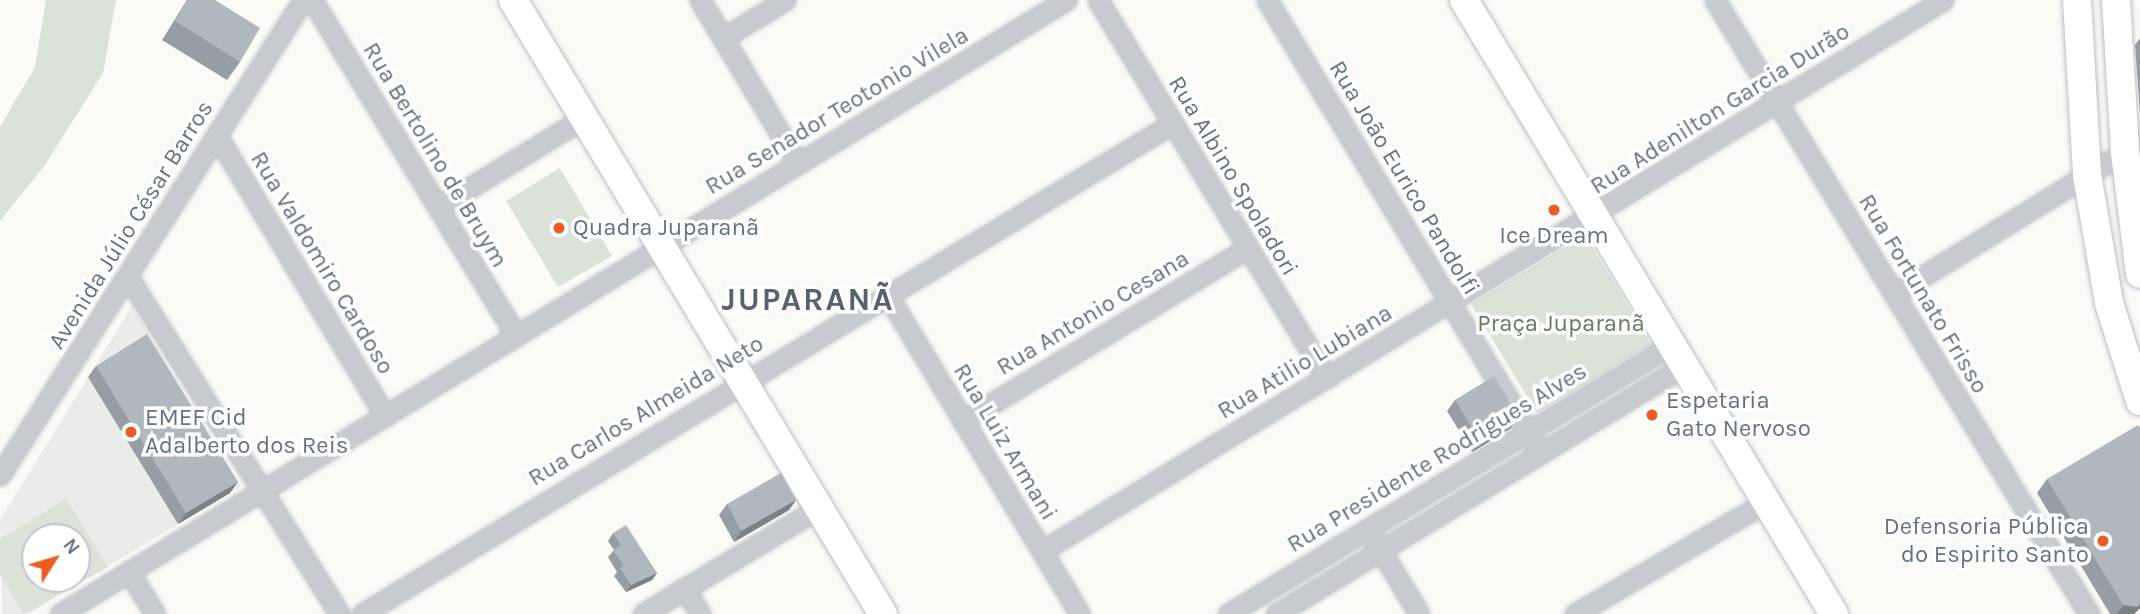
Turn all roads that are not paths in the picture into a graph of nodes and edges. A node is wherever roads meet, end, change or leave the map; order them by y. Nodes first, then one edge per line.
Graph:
1 (303, 0) edge
2 (312, 0) edge
3 (513, 0) edge
4 (700, 0) edge
5 (785, 0) edge
6 (1066, 0) edge
7 (1098, 0) edge
8 (1267, 0) edge
9 (1464, 0) edge
10 (1715, 0) edge
11 (1943, 0) edge
12 (2077, 0) edge
13 (2116, 0) edge
14 (723, 38) junction
15 (1777, 102) junction
16 (584, 118) junction
17 (1173, 123) junction
18 (217, 136) junction
19 (2132, 147) edge
20 (798, 163) junction
21 (2087, 175) junction
22 (438, 207) junction
23 (1594, 215) junction
24 (662, 247) junction
25 (1248, 248) junction
26 (2140, 274) edge
27 (128, 277) junction
28 (1894, 294) junction
29 (888, 296) junction
30 (1451, 303) junction
31 (516, 336) junction
32 (1678, 355) junction
33 (1327, 378) junction
34 (742, 380) junction
35 (2140, 400) edge
36 (385, 416) junction
37 (964, 421) junction
38 (1528, 431) junction
39 (1541, 453) junction
40 (0, 475) edge
41 (262, 491) junction
42 (1766, 502) junction
43 (819, 508) junction
44 (1368, 529) junction
45 (1042, 551) junction
46 (1380, 551) junction
47 (129, 572) junction
48 (684, 588) junction
49 (1254, 607) edge
50 (61, 614) edge
51 (155, 614) edge
52 (339, 614) edge
53 (362, 614) edge
54 (643, 614) edge
55 (700, 614) edge
56 (883, 614) edge
57 (1080, 614) edge
58 (1228, 614) edge
59 (1276, 614) edge
60 (1419, 614) edge
61 (1575, 614) edge
62 (1834, 614) edge
63 (2089, 614) edge

1 - 18 street, Avenida Júlio César Barros
2 - 22 street, Rua Bertolino de Bruym
3 - 16 street
4 - 14 street
5 - 14 street
6 - 20 street, Rua Senador Teotonio Vilela
7 - 17 street, Rua Albino Spoladori
8 - 30 street, Rua João Eurico Pandolfi
9 - 23 street
10 - 15 street, Rua Fortunato Frisso
11 - 15 street, Rua Adenilton Garcia Durão
12 - 21 street
13 - 19 street
14 - 20 street
15 - 23 street, Rua Adenilton Garcia Durão
15 - 28 street, Rua Fortunato Frisso
16 - 22 street
16 - 24 street
17 - 25 street, Rua Albino Spoladori
17 - 29 street, Rua Carlos Almeida Neto
18 - 27 street, Avenida Júlio César Barros
18 - 36 street, Rua Valdomiro Cardoso
19 - 21 street
19 - 26 street
20 - 24 street, Rua Senador Teotonio Vilela
21 - 28 street
21 - 35 street
22 - 31 street, Rua Bertolino de Bruym
23 - 30 street, Rua Atilio Lubiana
23 - 32 street
24 - 31 street, Rua Senador Teotonio Vilela
24 - 34 street
25 - 33 street, Rua Albino Spoladori
25 - 37 street, Rua Antonio Cesana
27 - 40 street, Avenida Júlio César Barros
27 - 41 street
28 - 63 street, Rua Fortunato Frisso
29 - 34 street, Rua Carlos Almeida Neto
29 - 37 street, Rua Luiz Armani
30 - 33 street, Rua Atilio Lubiana
30 - 38 street, Rua João Eurico Pandolfi
31 - 36 street, Rua Senador Teotonio Vilela
32 - 38 street, Rua Presidente Rodrigues Alves
32 - 39 street, Rua Presidente Rodrigues Alves
32 - 42 street
33 - 45 street, Rua Atilio Lubiana
34 - 43 street
34 - 53 street, Rua Carlos Almeida Neto
36 - 41 street, Rua Senador Teotonio Vilela
37 - 45 street, Rua Luiz Armani
38 - 39 street, Rua João Eurico Pandolfi
38 - 44 street, Rua Presidente Rodrigues Alves
39 - 46 street, Rua Presidente Rodrigues Alves
41 - 47 street, Rua Senador Teotonio Vilela
41 - 52 street
42 - 61 street
42 - 62 street
43 - 48 street
43 - 56 street
44 - 46 street
44 - 49 street, Rua Presidente Rodrigues Alves
45 - 57 street, Rua Luiz Armani
46 - 59 street, Rua Presidente Rodrigues Alves
46 - 60 street
47 - 50 street, Rua Senador Teotonio Vilela
47 - 51 street
48 - 54 street
48 - 55 street
49 - 58 street, Rua Presidente Rodrigues Alves

